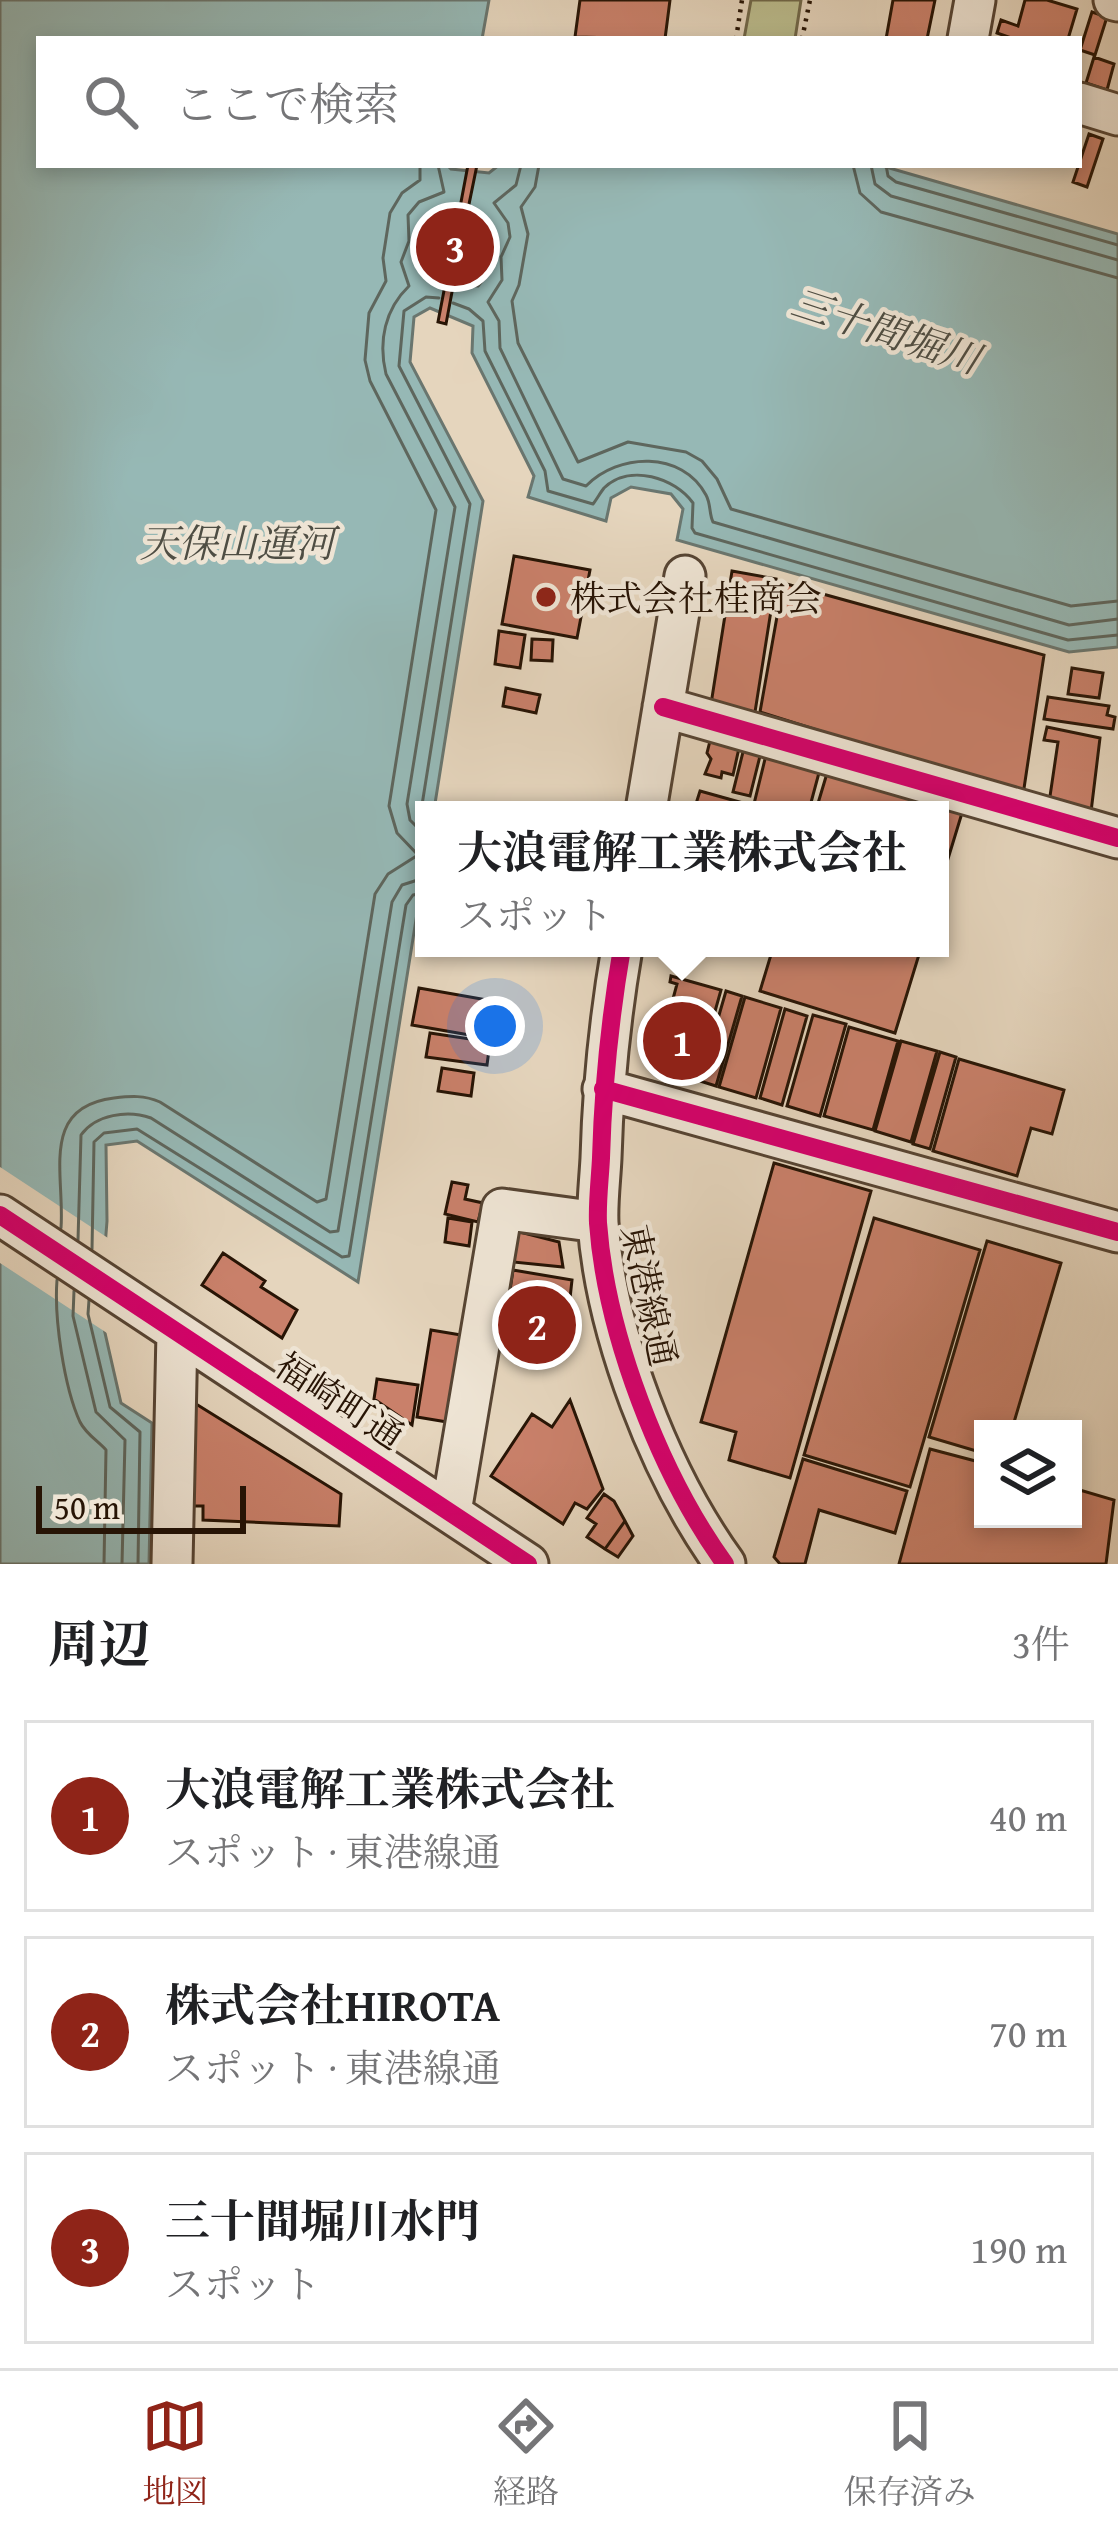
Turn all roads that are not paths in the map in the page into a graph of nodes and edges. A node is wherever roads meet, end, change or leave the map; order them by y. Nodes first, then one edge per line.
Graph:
1 (975, 0) edge
2 (969, 36) edge
3 (1082, 104) edge
4 (1118, 115) edge
5 (686, 576) dead end
6 (663, 706) junction
7 (647, 801) edge
8 (1118, 838) edge
9 (621, 957) edge
10 (603, 1089) junction
11 (0, 1215) edge
12 (598, 1222) junction
13 (1118, 1232) edge
14 (177, 1332) junction
15 (687, 1500) junction
16 (451, 1512) junction
17 (172, 1564) edge
18 (528, 1564) edge
19 (682, 1564) edge
20 (725, 1564) edge

1 - 2 street
3 - 4 street
5 - 6 street
6 - 7 street
6 - 8 street
9 - 10 street, 東港線通
10 - 12 street, 東港線通
10 - 13 street
11 - 14 street, 福崎町通
12 - 15 street, 東港線通
12 - 16 street
14 - 16 street, 福崎町通
14 - 17 street
15 - 19 street
15 - 20 street, 東港線通
16 - 18 street, 福崎町通

